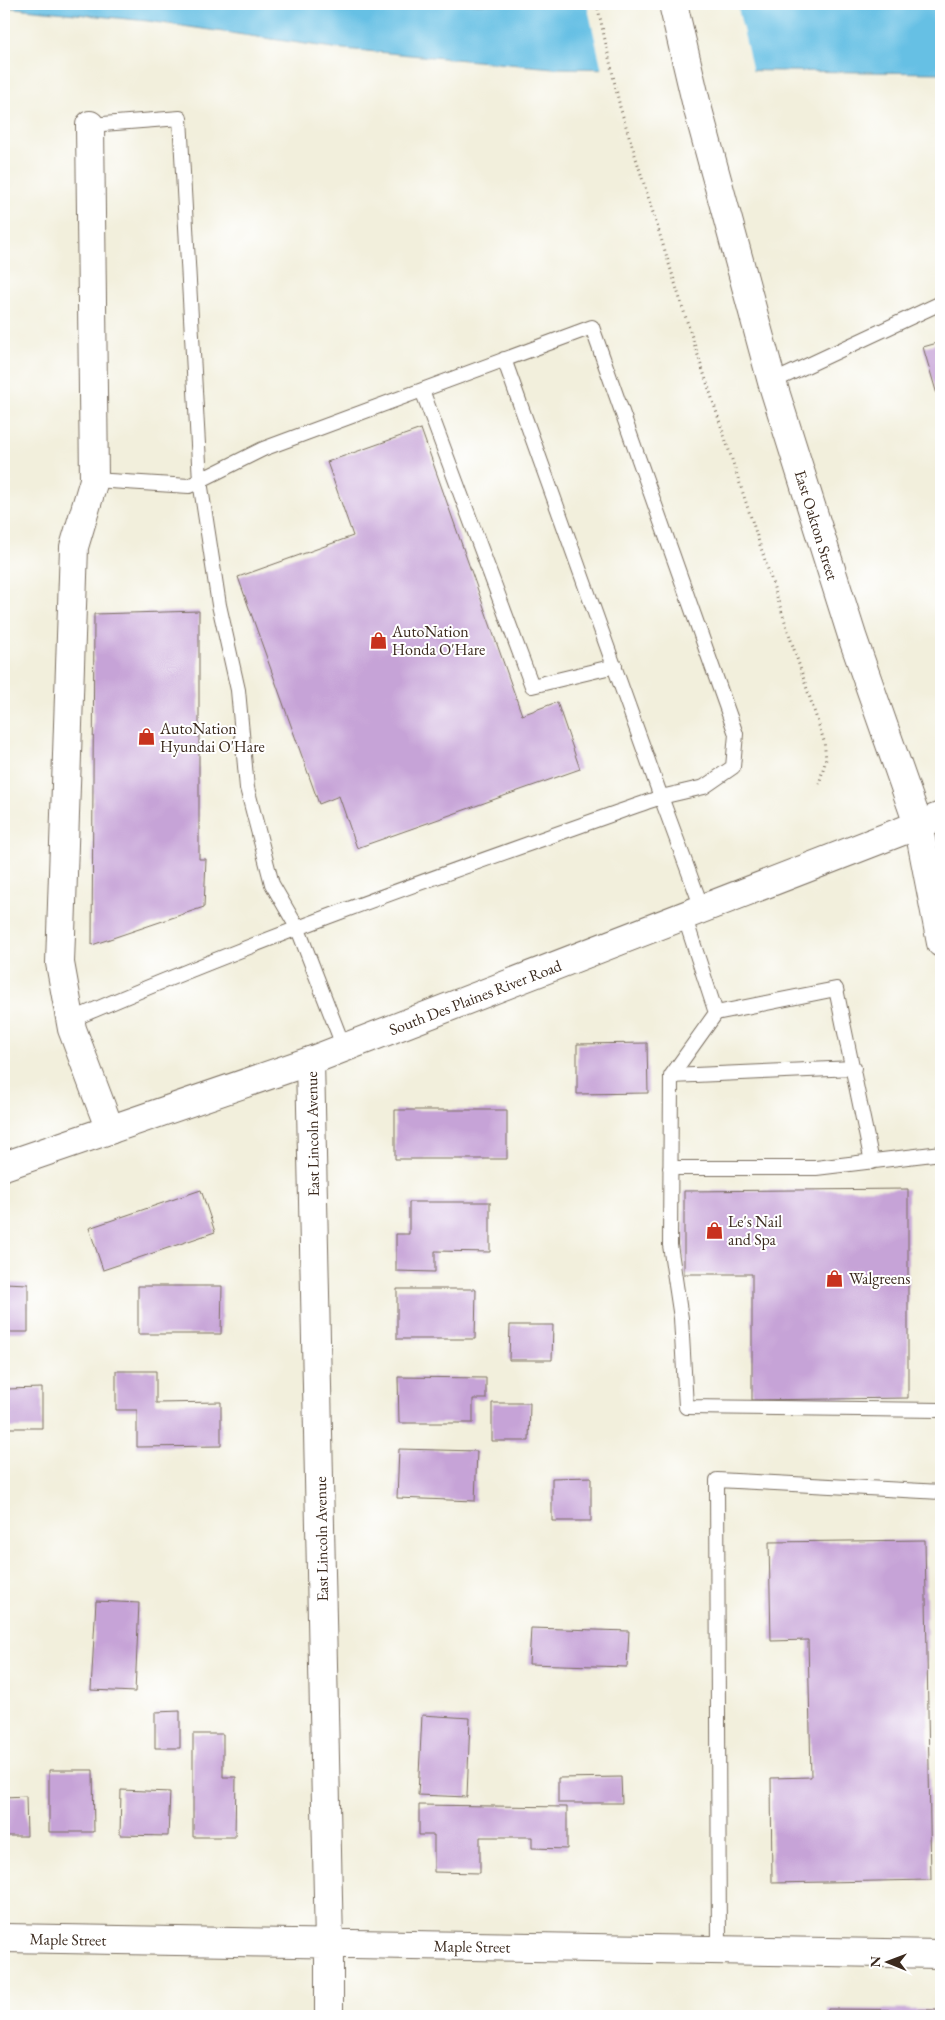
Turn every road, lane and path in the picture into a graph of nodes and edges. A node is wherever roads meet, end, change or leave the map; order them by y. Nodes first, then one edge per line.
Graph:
1 (597, 4) edge
2 (673, 4) edge
3 (90, 124) joint
4 (941, 303) edge
5 (504, 360) junction
6 (772, 382) junction
7 (422, 390) junction
8 (94, 480) junction
9 (200, 481) junction
10 (615, 666) junction
11 (819, 784) dead end
12 (661, 797) junction
13 (930, 820) edge
14 (693, 912) junction
15 (298, 929) junction
16 (941, 943) edge
17 (716, 1013) junction
18 (71, 1020) junction
19 (344, 1048) junction
20 (310, 1061) junction
21 (854, 1068) junction
22 (671, 1076) junction
23 (110, 1130) junction
24 (941, 1153) edge
25 (872, 1162) junction
26 (4, 1166) edge
27 (670, 1168) junction
28 (941, 1410) edge
29 (941, 1492) edge
30 (4, 1938) edge
31 (329, 1944) junction
32 (719, 1950) junction
33 (941, 1954) edge
34 (329, 2016) edge

1 - 11 path
2 - 6 street, East Oakton Street
3 - 8 street
3 - 9 lane
4 - 6 lane
5 - 7 lane
5 - 10 lane
5 - 12 lane
6 - 13 street, East Oakton Street
7 - 9 lane
7 - 10 lane
8 - 9 lane
8 - 18 street
9 - 15 lane
10 - 12 lane
12 - 14 lane
12 - 15 lane
13 - 14 street, South Des Plaines River Road
13 - 16 street, East Oakton Street
14 - 17 lane
14 - 19 street, South Des Plaines River Road
15 - 18 lane
15 - 19 lane
17 - 21 lane
17 - 22 lane
18 - 23 street
19 - 20 street, South Des Plaines River Road
20 - 23 street, South Des Plaines River Road
20 - 31 street, East Lincoln Avenue
21 - 22 lane
21 - 25 lane
22 - 27 lane
23 - 26 street, South Des Plaines River Road
24 - 25 lane
25 - 27 lane
27 - 28 lane
29 - 32 lane
30 - 31 street, Maple Street
31 - 32 street, Maple Street
31 - 34 street, East Lincoln Avenue
32 - 33 street, Maple Street

